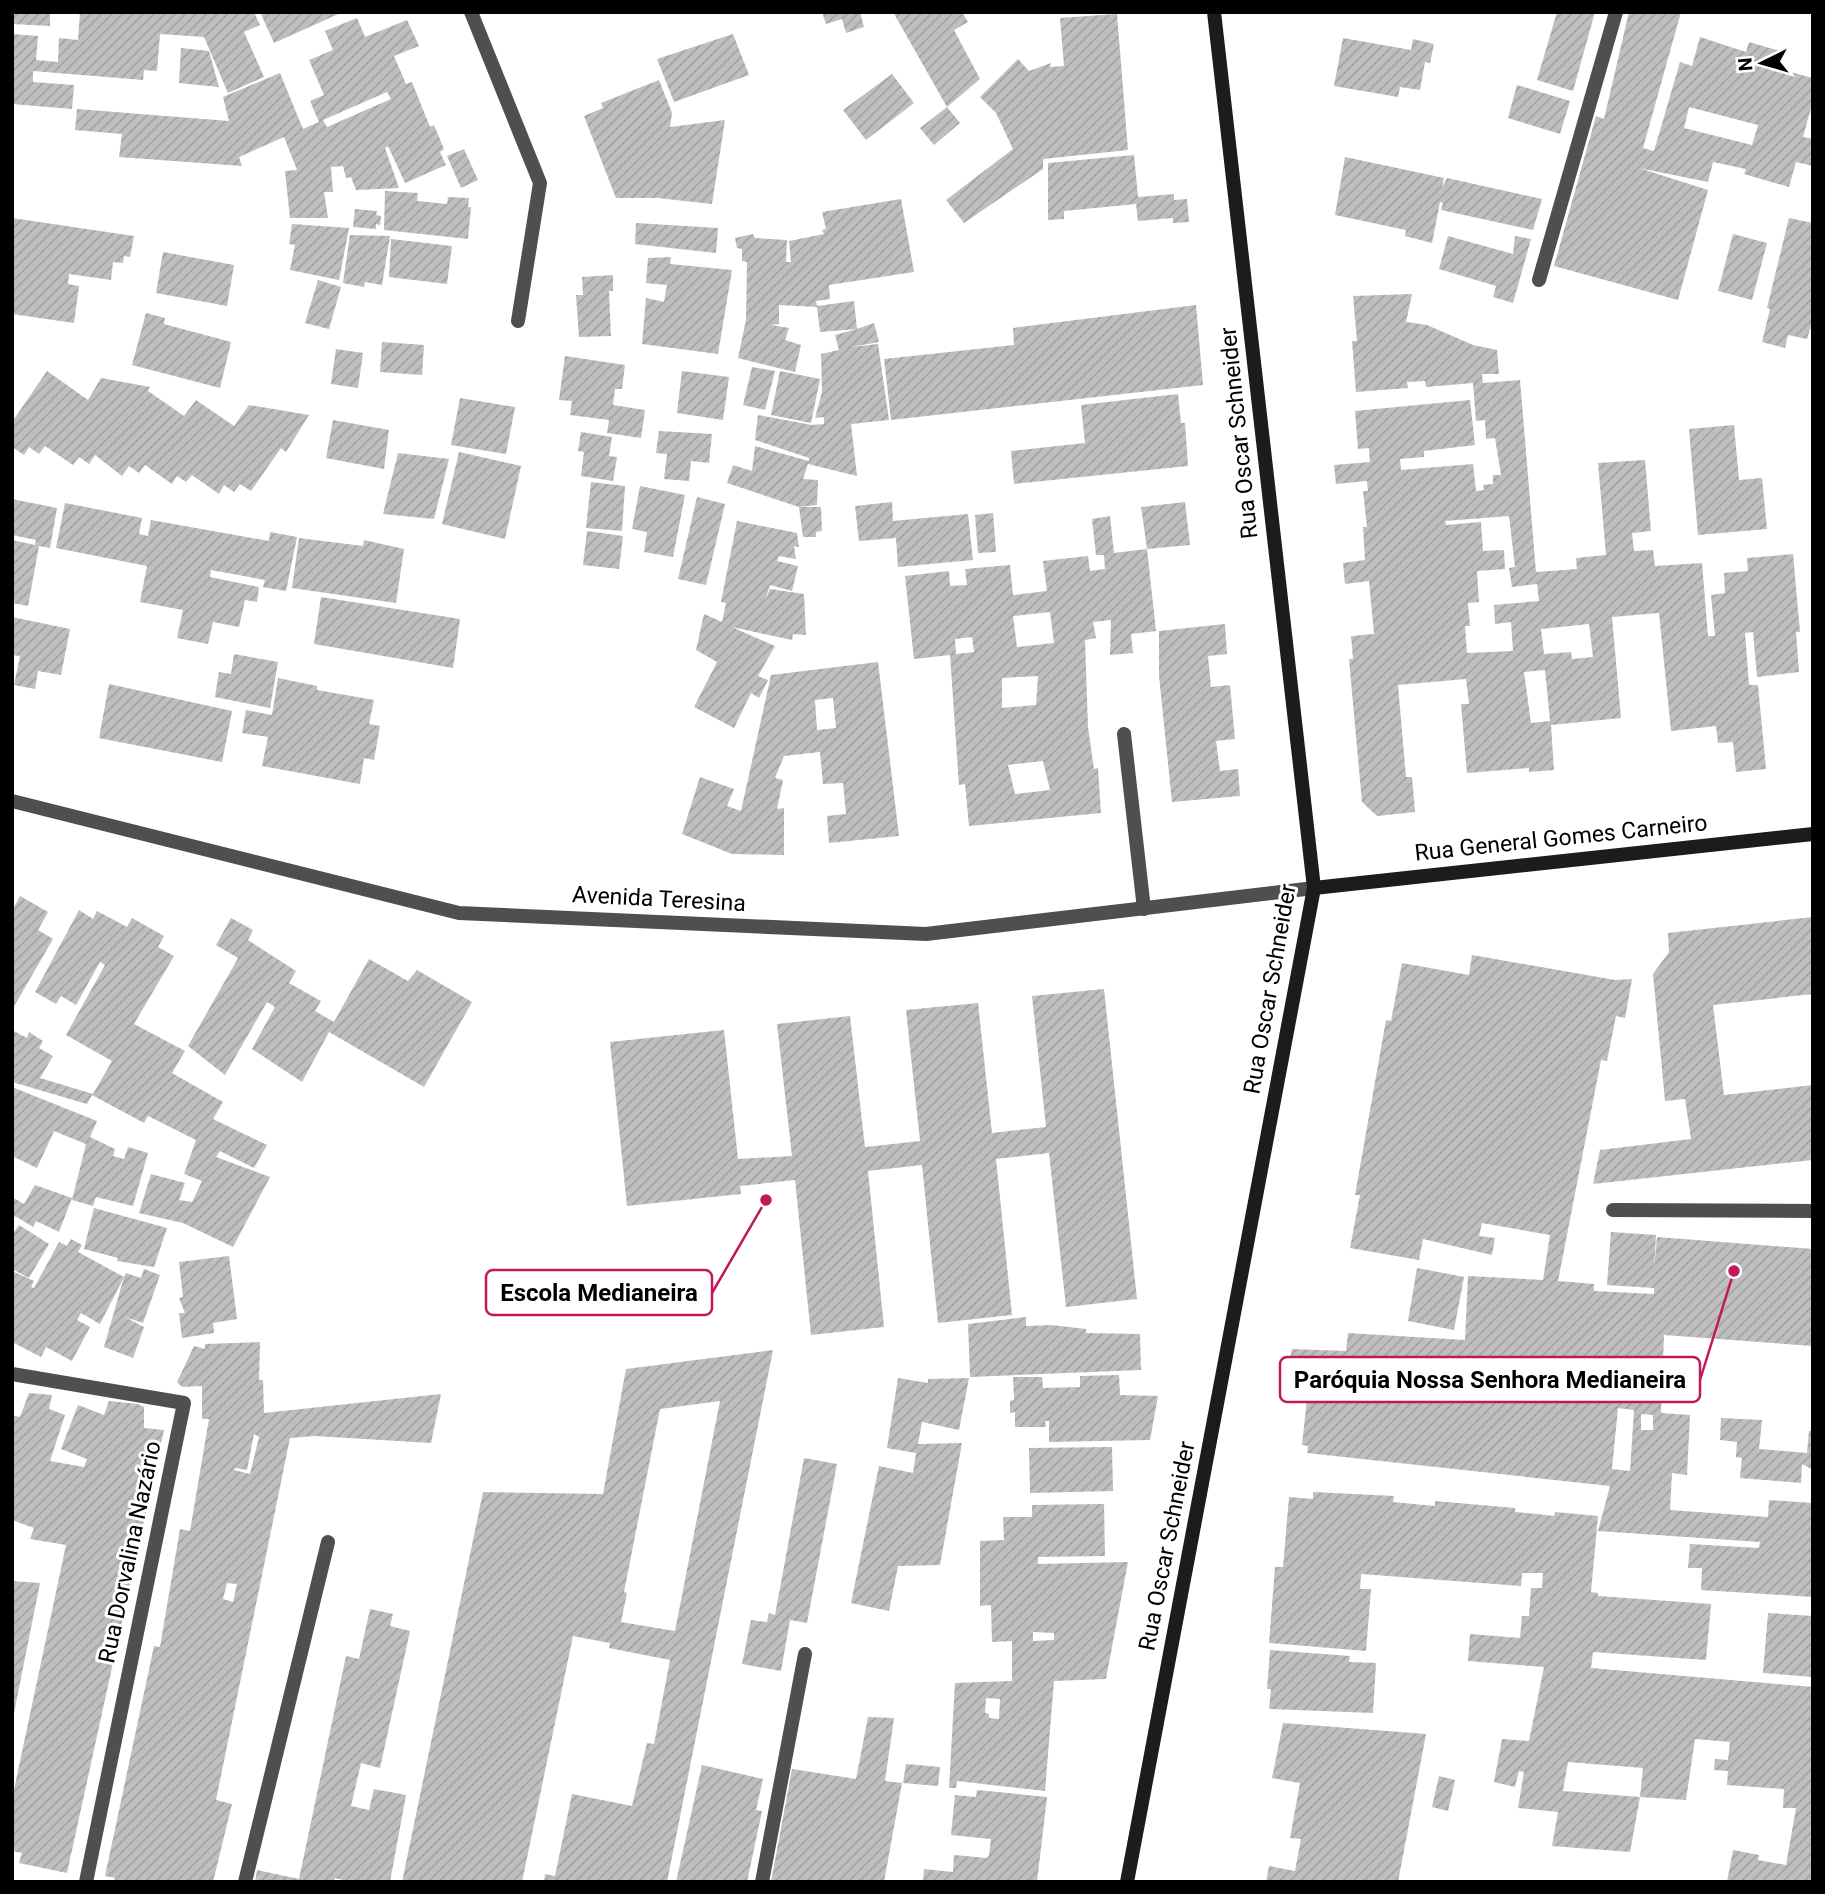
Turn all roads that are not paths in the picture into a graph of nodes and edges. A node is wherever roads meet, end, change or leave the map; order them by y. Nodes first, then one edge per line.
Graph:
1 (471, 12) edge
2 (1214, 12) edge
3 (1616, 12) edge
4 (1539, 281) dead end
5 (518, 321) dead end
6 (1124, 734) dead end
7 (12, 801) edge
8 (1813, 834) edge
9 (1314, 888) junction
10 (1144, 909) junction
11 (1613, 1210) dead end
12 (1813, 1211) edge
13 (12, 1374) edge
14 (328, 1542) dead end
15 (806, 1654) dead end
16 (86, 1882) edge
17 (245, 1882) edge
18 (762, 1882) edge
19 (1127, 1882) edge

1 - 5 street
2 - 9 street, Rua Oscar Schneider
3 - 4 street
6 - 10 street
7 - 10 street, Avenida Teresina
8 - 9 street, Rua General Gomes Carneiro
9 - 10 street, Avenida Teresina
9 - 19 street, Rua Oscar Schneider
11 - 12 street
13 - 16 street, Rua Dorvalina Nazário
14 - 17 street
15 - 18 street

